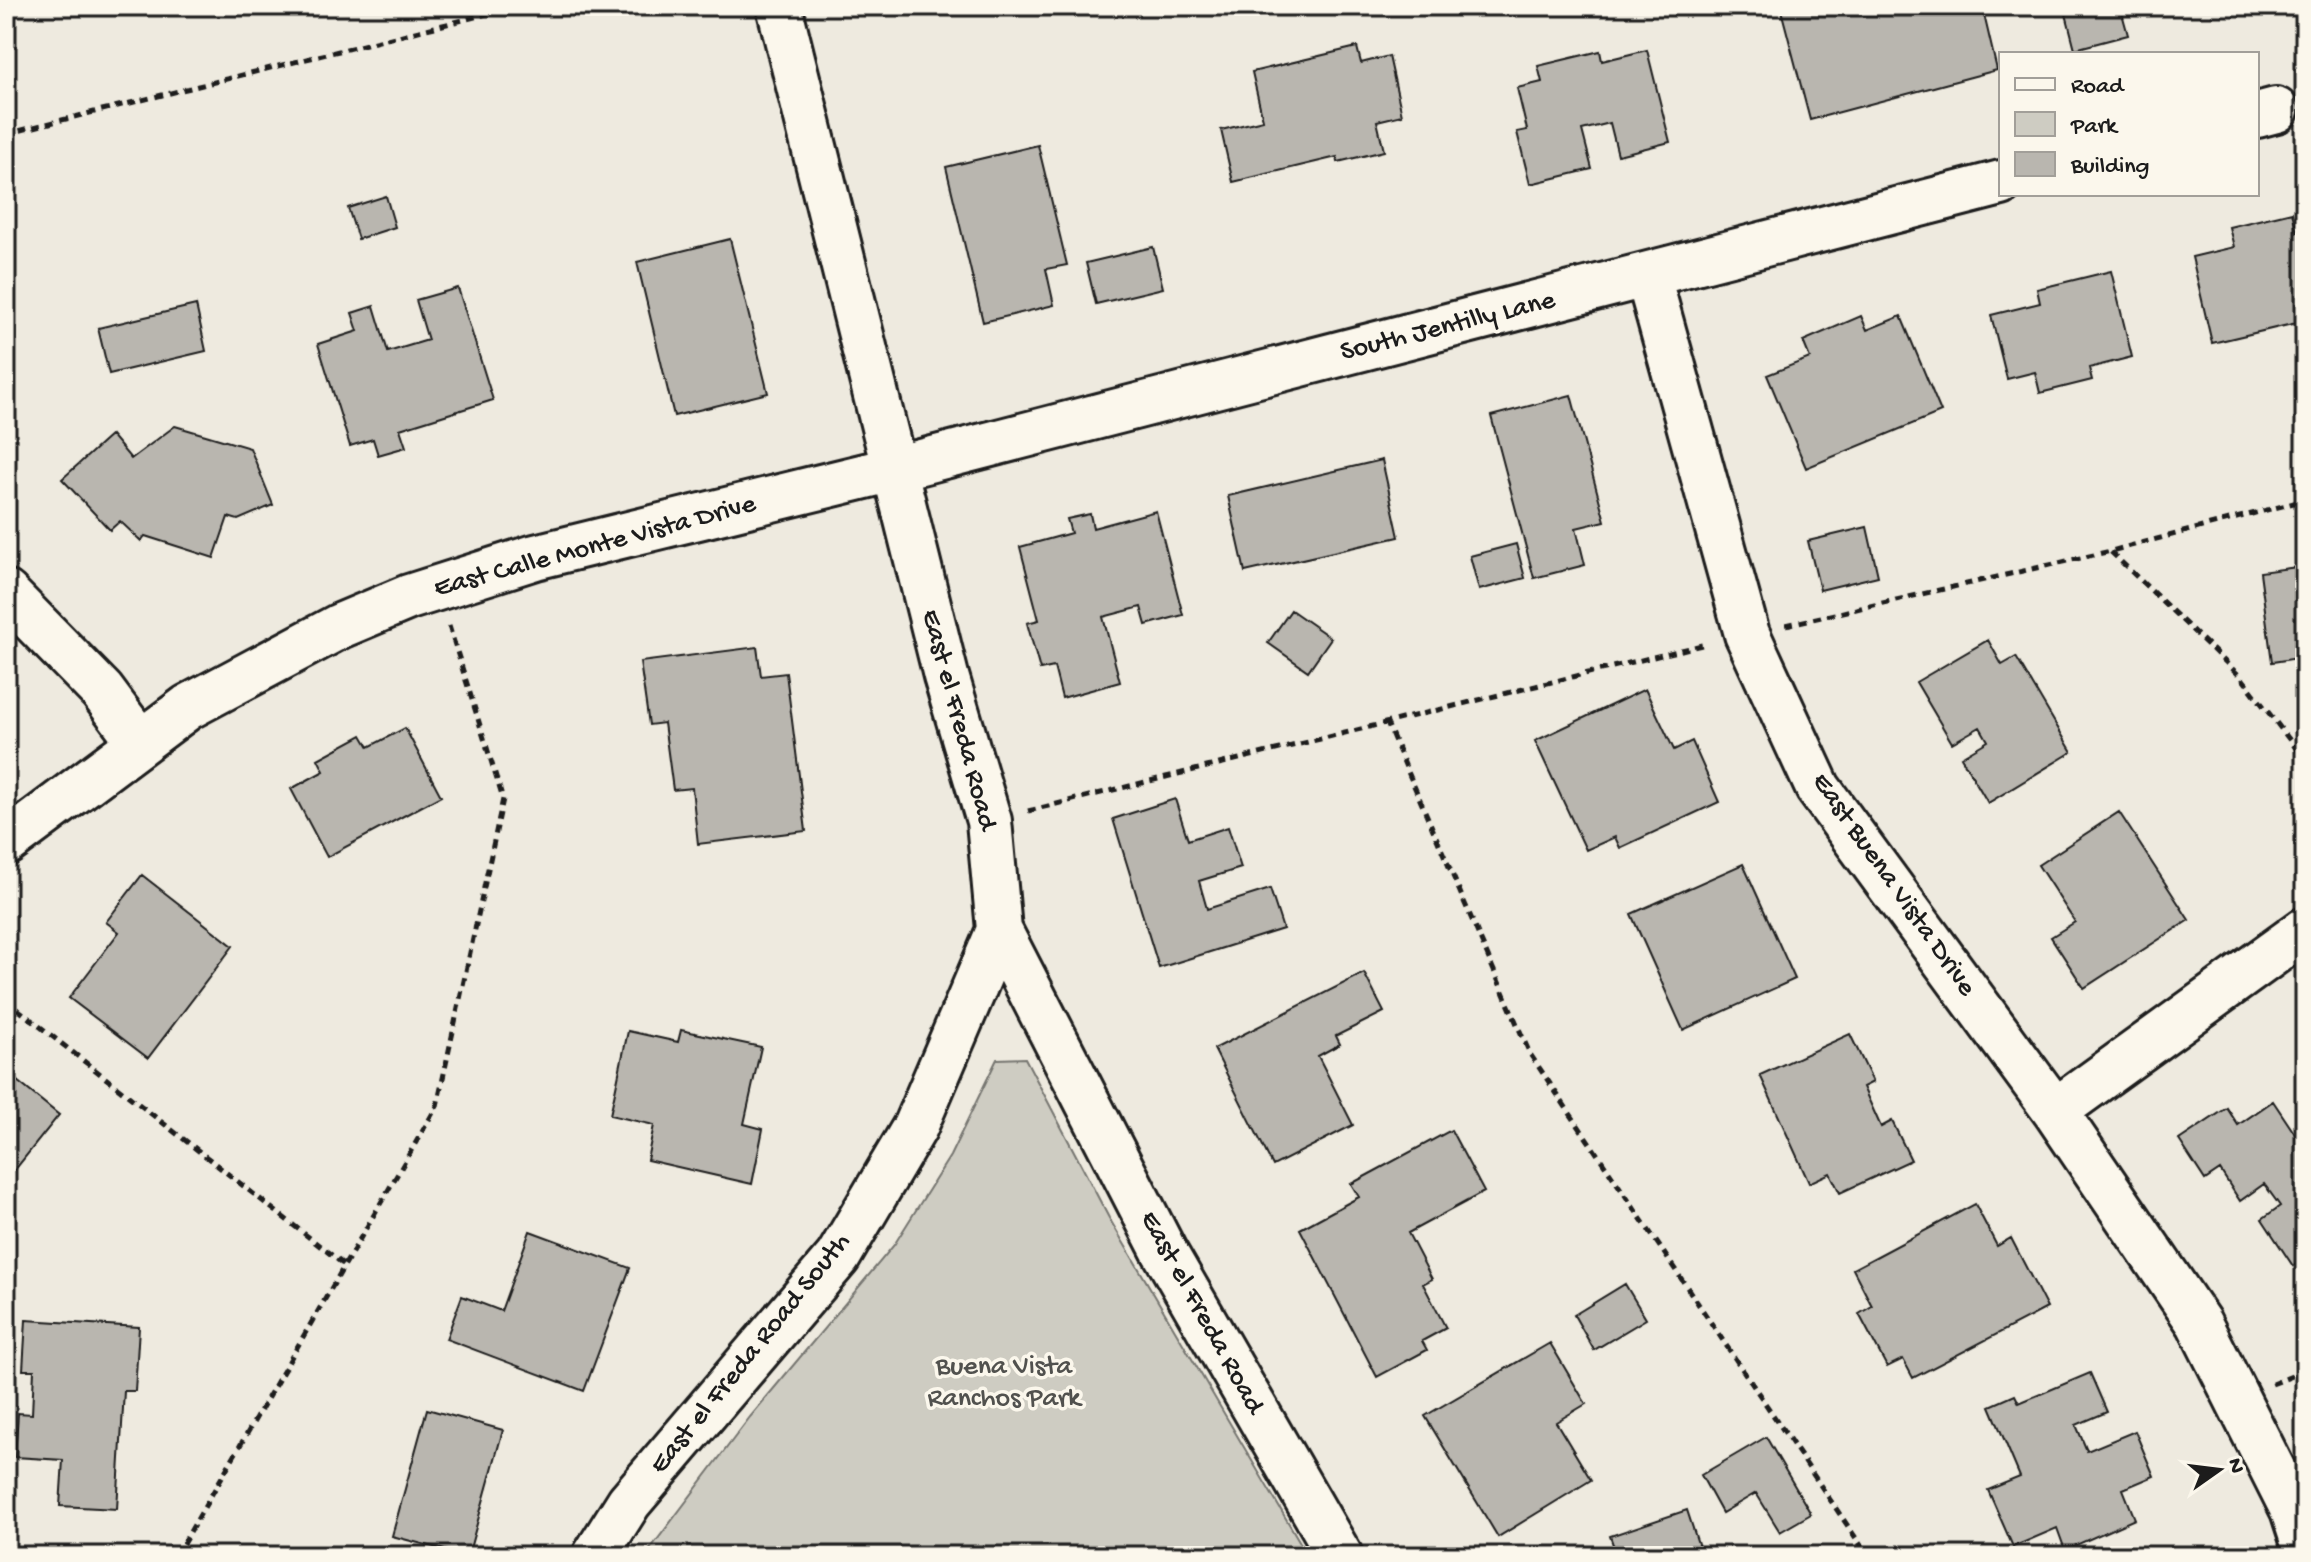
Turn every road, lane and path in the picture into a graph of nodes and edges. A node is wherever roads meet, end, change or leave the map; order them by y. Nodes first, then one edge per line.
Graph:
1 (519, 6) edge
2 (779, 6) edge
3 (6, 134) edge
4 (1999, 184) edge
5 (1648, 276) junction
6 (894, 469) junction
7 (2305, 500) edge
8 (2111, 551) junction
9 (438, 588) junction
10 (6, 593) edge
11 (1747, 634) junction
12 (1386, 721) junction
13 (140, 742) junction
14 (2305, 760) edge
15 (989, 821) junction
16 (6, 843) edge
17 (999, 930) junction
18 (2305, 930) edge
19 (6, 1000) edge
20 (2055, 1111) junction
21 (343, 1264) junction
22 (2305, 1547) edge
23 (176, 1556) edge
24 (595, 1556) edge
25 (1340, 1556) edge
26 (1868, 1556) edge

1 - 3 path
2 - 6 street, East el Freda Road
4 - 5 street, South Jentilly Lane
5 - 6 street, South Jentilly Lane
5 - 11 street, East Buena Vista Drive
6 - 9 street, East Calle Monte Vista Drive
6 - 15 street, East el Freda Road
7 - 8 path
8 - 11 path
8 - 14 path
9 - 13 street, East Calle Monte Vista Drive
9 - 21 path
10 - 13 street
11 - 12 path
11 - 20 street, East Buena Vista Drive
12 - 15 path
12 - 26 path
13 - 16 street, East Calle Monte Vista Drive
15 - 17 street, East el Freda Road
17 - 24 street, East el Freda Road South
17 - 25 street, East el Freda Road
18 - 20 street
19 - 21 path
20 - 22 street, East Buena Vista Drive
21 - 23 path

